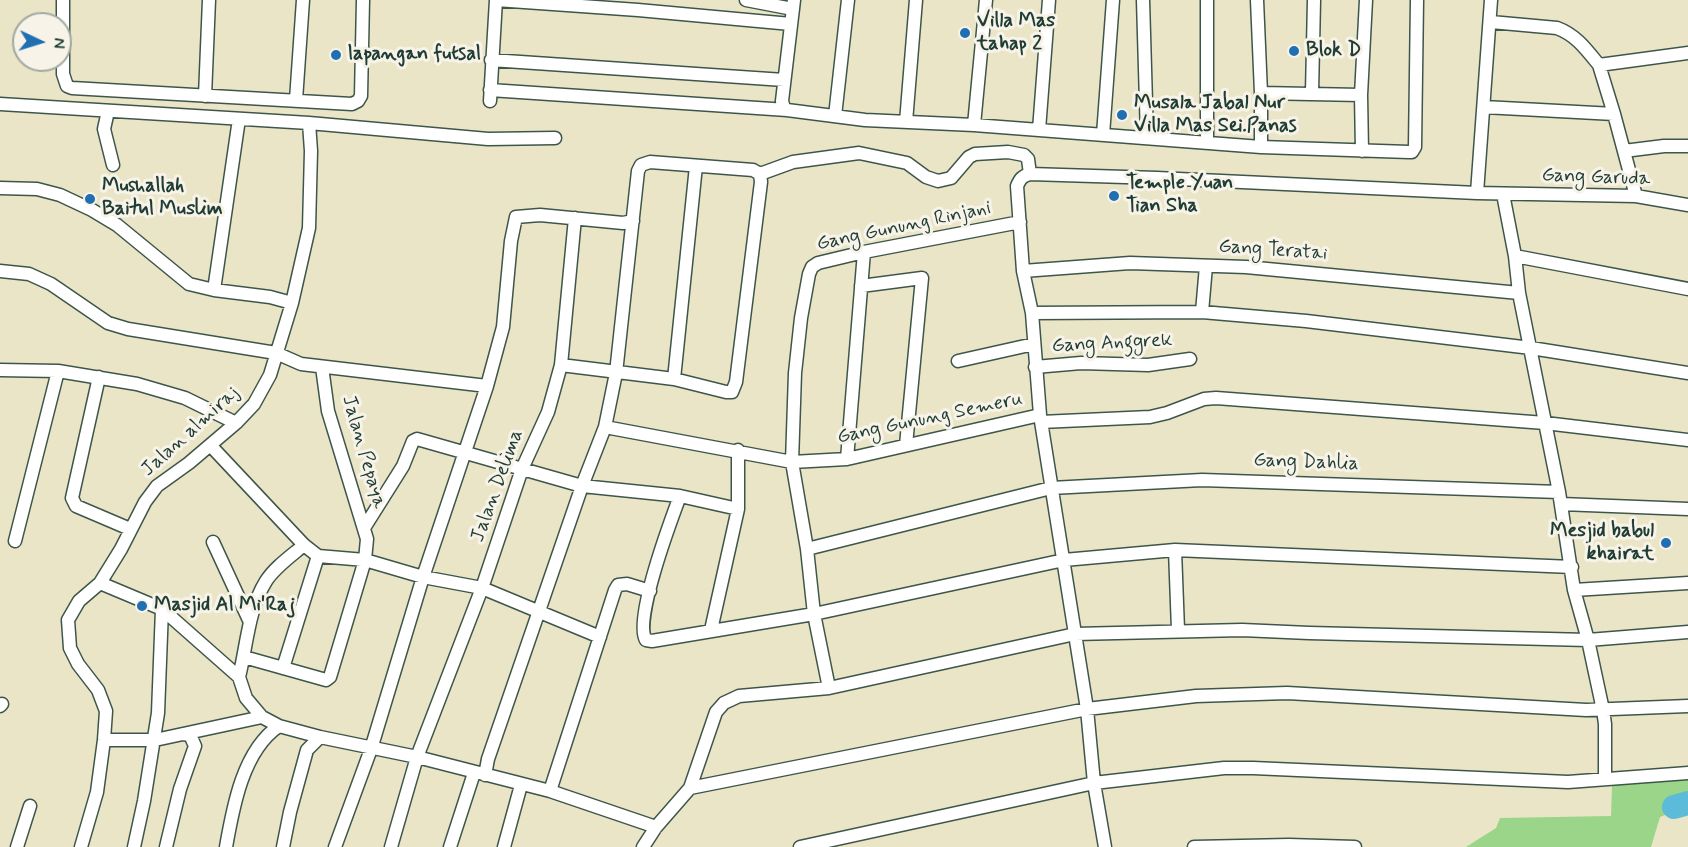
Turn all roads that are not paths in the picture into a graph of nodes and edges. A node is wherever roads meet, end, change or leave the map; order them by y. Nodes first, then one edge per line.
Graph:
1 (63, 0) edge
2 (209, 0) edge
3 (303, 0) edge
4 (363, 0) edge
5 (746, 0) edge
6 (848, 0) edge
7 (916, 0) edge
8 (986, 0) edge
9 (1049, 0) edge
10 (1113, 0) edge
11 (1143, 0) edge
12 (1207, 0) edge
13 (1257, 0) edge
14 (1314, 0) edge
15 (1366, 0) edge
16 (1417, 0) edge
17 (1491, 0) edge
18 (793, 5) edge
19 (1491, 22) junction
20 (791, 24) junction
21 (1688, 53) edge
22 (491, 60) junction
23 (1599, 64) junction
24 (784, 80) junction
25 (1261, 93) junction
26 (1312, 93) junction
27 (1361, 94) junction
28 (205, 96) junction
29 (297, 100) junction
30 (0, 104) edge
31 (1484, 107) junction
32 (787, 110) junction
33 (108, 111) junction
34 (1614, 114) junction
35 (835, 116) junction
36 (239, 119) junction
37 (906, 122) junction
38 (309, 123) junction
39 (974, 125) junction
40 (1039, 130) junction
41 (1103, 135) junction
42 (1147, 137) junction
43 (555, 138) dead end
44 (1207, 142) junction
45 (1688, 146) edge
46 (1261, 147) junction
47 (1362, 151) junction
48 (1624, 151) junction
49 (113, 165) dead end
50 (696, 166) junction
51 (760, 174) junction
52 (1030, 174) junction
53 (0, 188) edge
54 (1478, 194) junction
55 (1503, 194) junction
56 (1636, 196) junction
57 (1688, 205) edge
58 (575, 218) junction
59 (633, 221) junction
60 (1020, 222) junction
61 (864, 252) junction
62 (1515, 256) junction
63 (1206, 266) junction
64 (0, 271) edge
65 (1023, 271) junction
66 (861, 286) junction
67 (1688, 289) edge
68 (214, 290) junction
69 (1519, 293) junction
70 (292, 303) junction
71 (1202, 312) junction
72 (1032, 313) junction
73 (1034, 344) junction
74 (1531, 348) junction
75 (276, 353) junction
76 (1190, 358) dead end
77 (958, 361) dead end
78 (561, 365) junction
79 (322, 367) junction
80 (1035, 367) junction
81 (0, 369) edge
82 (58, 371) junction
83 (616, 373) junction
84 (1688, 374) edge
85 (99, 377) junction
86 (674, 380) junction
87 (487, 386) junction
88 (1041, 418) junction
89 (236, 423) junction
90 (1545, 423) junction
91 (605, 427) junction
92 (1688, 440) edge
93 (906, 445) junction
94 (211, 446) junction
95 (738, 450) junction
96 (465, 453) junction
97 (847, 459) junction
98 (792, 462) junction
99 (522, 469) junction
100 (582, 486) junction
101 (1051, 488) junction
102 (680, 496) junction
103 (1560, 498) junction
104 (738, 509) junction
105 (1688, 509) edge
106 (364, 528) junction
107 (130, 529) junction
108 (15, 541) dead end
109 (213, 542) dead end
110 (304, 545) junction
111 (807, 549) junction
112 (1175, 550) junction
113 (318, 556) junction
114 (365, 560) junction
115 (1064, 560) junction
116 (1572, 567) junction
117 (423, 577) junction
118 (100, 583) junction
119 (1688, 583) edge
120 (482, 588) junction
121 (1574, 590) junction
122 (650, 591) junction
123 (162, 609) junction
124 (538, 613) junction
125 (814, 614) junction
126 (249, 621) junction
127 (711, 630) junction
128 (1178, 630) junction
129 (1688, 632) edge
130 (1075, 634) junction
131 (600, 637) junction
132 (1588, 640) junction
133 (244, 657) junction
134 (283, 668) junction
135 (239, 677) junction
136 (829, 688) junction
137 (1688, 706) edge
138 (1087, 709) junction
139 (1603, 710) junction
140 (262, 717) junction
141 (279, 726) junction
142 (182, 734) junction
143 (320, 737) junction
144 (104, 740) junction
145 (154, 740) junction
146 (371, 749) junction
147 (417, 757) junction
148 (480, 774) junction
149 (1688, 774) edge
150 (1605, 779) junction
151 (1094, 783) junction
152 (521, 785) junction
153 (690, 788) junction
154 (550, 791) junction
155 (30, 806) dead end
156 (656, 827) junction
157 (18, 847) edge
158 (81, 847) edge
159 (134, 847) edge
160 (166, 847) edge
161 (226, 847) edge
162 (283, 847) edge
163 (335, 847) edge
164 (390, 847) edge
165 (450, 847) edge
166 (504, 847) edge
167 (643, 847) edge
168 (800, 847) edge
169 (1105, 847) edge
170 (1194, 847) edge
171 (1355, 847) edge

1 - 28 street
2 - 28 street
3 - 29 street
4 - 29 street
5 - 18 street
6 - 35 street
7 - 37 street
8 - 39 street
9 - 40 street
10 - 41 street
11 - 42 street
12 - 44 street
13 - 25 street
14 - 26 street
15 - 27 street
16 - 47 street
17 - 19 street
18 - 20 street
19 - 23 street
19 - 31 street
20 - 22 street
20 - 24 street
21 - 23 street
22 - 24 street
22 - 32 street
23 - 34 street
24 - 32 street
25 - 26 street
25 - 46 street
26 - 27 street
27 - 47 street
28 - 29 street
30 - 33 street
31 - 34 street
31 - 54 street
32 - 35 street
33 - 36 street
33 - 49 street
34 - 48 street
35 - 37 street
36 - 38 street
36 - 68 street
37 - 39 street
38 - 43 street
38 - 70 street, Jalan almiraj
39 - 40 street
40 - 41 street
41 - 42 street
42 - 44 street
44 - 46 street
45 - 48 street
46 - 47 street
48 - 56 street
50 - 51 street
50 - 59 street
50 - 86 street
51 - 52 street
51 - 86 street
52 - 54 street, Gang Garuda
52 - 60 street
53 - 68 street
54 - 55 street, Gang Garuda
55 - 56 street, Gang Garuda
55 - 62 street
56 - 57 street, Gang Garuda
58 - 59 street
58 - 78 street, Jalan Delima
58 - 87 street
59 - 83 street
60 - 61 street, Gang Gunung Rinjani
60 - 65 street
61 - 66 street
61 - 98 street, Gang Gunung Rinjani
62 - 67 street
62 - 69 street
63 - 65 street, Gang Teratai
63 - 69 street, Gang Teratai
63 - 71 street
64 - 75 street
65 - 72 street
66 - 93 street
66 - 97 street
68 - 70 street
69 - 74 street
70 - 75 street, Jalan almiraj
71 - 72 street
71 - 74 street
72 - 73 street
73 - 77 street
73 - 80 street
74 - 84 street
74 - 90 street
75 - 79 street
75 - 89 street, Jalan almiraj
76 - 80 street, Gang Anggrek
78 - 83 street
78 - 99 street, Jalan Delima
79 - 87 street
79 - 106 street, Jalan Pepaya
80 - 88 street
81 - 82 street
82 - 85 street
82 - 108 street
83 - 86 street
83 - 91 street
85 - 89 street
85 - 107 street
87 - 96 street
88 - 90 street, Gang Gunung Semeru
88 - 93 street, Gang Gunung Semeru
88 - 101 street
89 - 94 street, Jalan almiraj
90 - 92 street, Gang Gunung Semeru
90 - 103 street
91 - 95 street, Gang Gunung Semeru
91 - 100 street
93 - 97 street, Gang Gunung Semeru
94 - 107 street, Jalan almiraj
94 - 110 street
95 - 98 street, Gang Gunung Semeru
95 - 104 street
96 - 99 street
96 - 106 street
96 - 117 street
97 - 98 street, Gang Gunung Semeru
98 - 111 street, Gang Gunung Rinjani
99 - 100 street
99 - 120 street, Jalan Delima
100 - 102 street
100 - 124 street
101 - 103 street, Gang Dahlia
101 - 111 street, Gang Dahlia
101 - 115 street
102 - 104 street
102 - 122 street
103 - 105 street, Gang Dahlia
103 - 116 street
104 - 127 street
106 - 114 street, Jalan Pepaya
107 - 118 street, Jalan almiraj
109 - 126 street
110 - 113 street
110 - 126 street
111 - 125 street, Gang Gunung Rinjani
112 - 115 street
112 - 116 street
112 - 128 street
113 - 114 street
113 - 134 street
114 - 117 street
114 - 134 street, Jalan Pepaya
115 - 125 street
115 - 130 street
116 - 121 street
117 - 120 street
117 - 146 street
118 - 123 street
118 - 144 street, Jalan almiraj
119 - 121 street
120 - 124 street
120 - 147 street, Jalan Delima
121 - 132 street
122 - 127 street
122 - 131 street
123 - 135 street
123 - 145 street
124 - 131 street
124 - 148 street
125 - 127 street
125 - 136 street, Gang Gunung Rinjani
126 - 133 street
128 - 130 street
128 - 132 street
129 - 132 street
130 - 136 street
130 - 138 street
131 - 154 street
132 - 139 street
133 - 134 street
133 - 135 street
135 - 140 street
136 - 153 street
137 - 139 street
138 - 139 street
138 - 151 street
138 - 153 street
139 - 150 street
140 - 141 street
140 - 142 street
141 - 143 street
141 - 161 street
142 - 145 street
142 - 160 street
143 - 146 street
143 - 162 street
144 - 145 street
144 - 158 street, Jalan almiraj
145 - 159 street
146 - 147 street
146 - 163 street
147 - 148 street
147 - 164 street, Jalan Delima
148 - 152 street
148 - 165 street
149 - 150 street
150 - 151 street
151 - 168 street
151 - 169 street
152 - 154 street
152 - 166 street
153 - 156 street
154 - 156 street
155 - 157 street
156 - 167 street
170 - 171 street

